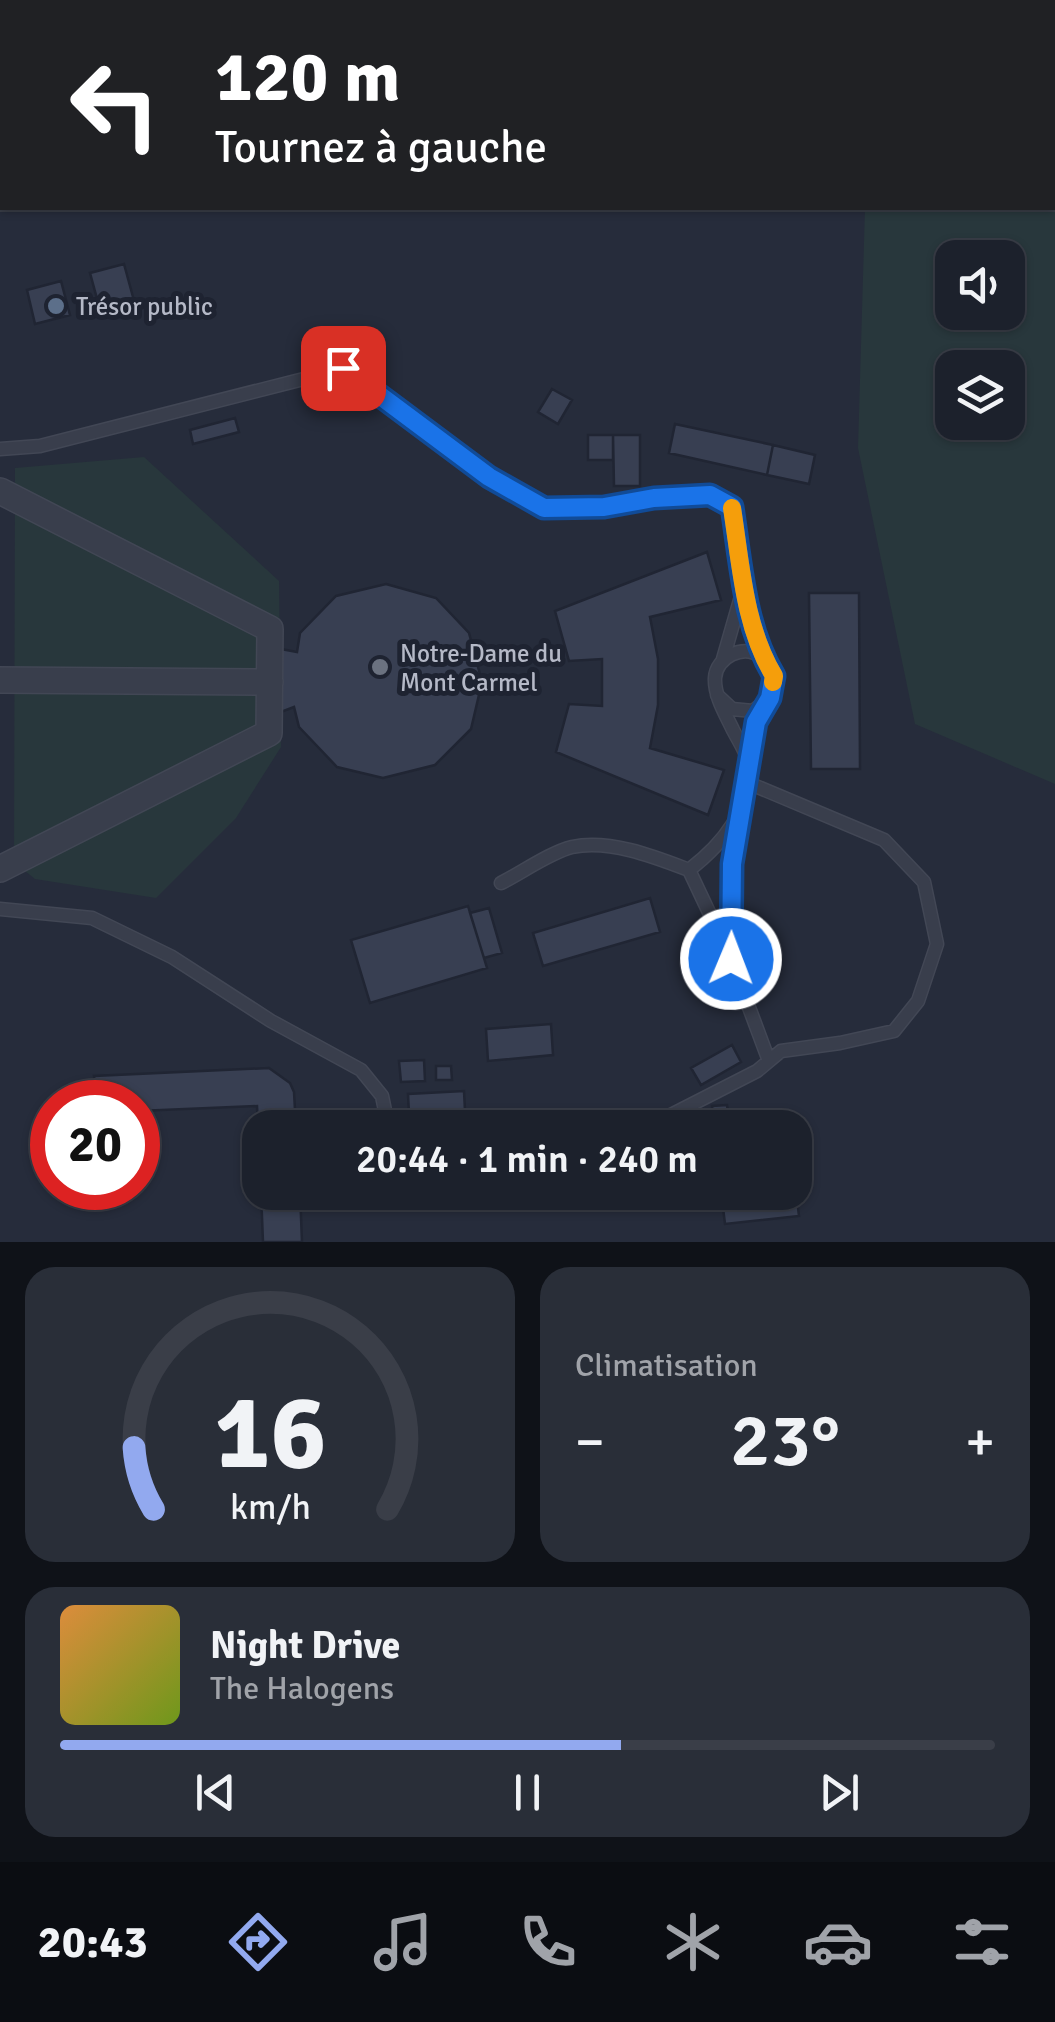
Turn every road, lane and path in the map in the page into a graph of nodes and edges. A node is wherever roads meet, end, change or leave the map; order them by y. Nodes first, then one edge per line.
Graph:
1 (0, 449) edge
2 (0, 491) edge
3 (744, 586) junction
4 (763, 658) junction
5 (724, 659) junction
6 (0, 680) edge
7 (270, 682) junction
8 (717, 695) junction
9 (770, 698) junction
10 (749, 763) junction
11 (746, 782) junction
12 (741, 813) junction
13 (0, 869) edge
14 (689, 870) junction
15 (501, 883) dead end
16 (0, 909) edge
17 (731, 959) junction
18 (769, 1062) junction
19 (385, 1110) edge
20 (681, 1110) edge

1 - 3 lane
2 - 7 street
3 - 4 lane
3 - 5 lane
4 - 5 lane
4 - 9 lane
5 - 8 lane
6 - 7 street
7 - 13 street
8 - 9 lane
8 - 10 lane
9 - 10 lane
10 - 11 lane
11 - 12 lane
11 - 18 lane
12 - 14 lane
12 - 17 lane
14 - 15 lane
14 - 17 lane
16 - 19 lane
17 - 18 lane
18 - 20 lane

